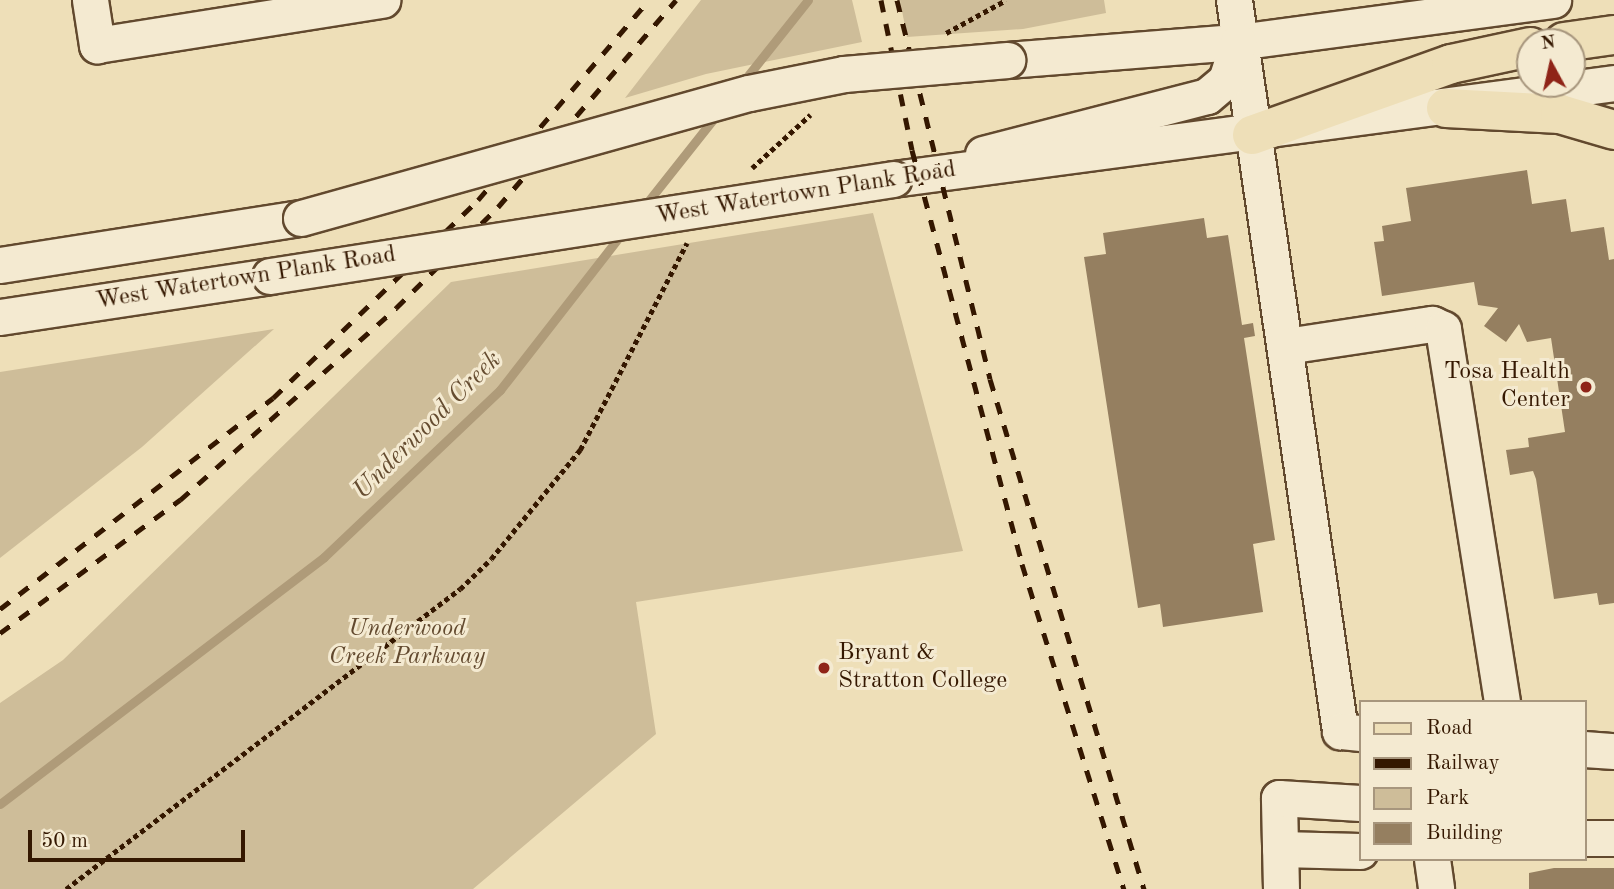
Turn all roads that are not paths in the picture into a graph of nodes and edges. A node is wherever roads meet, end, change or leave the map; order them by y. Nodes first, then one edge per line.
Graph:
1 (90, 0) edge
2 (382, 0) edge
3 (1234, 0) edge
4 (1553, 0) edge
5 (1614, 34) edge
6 (1586, 38) edge
7 (1238, 42) junction
8 (1516, 50) edge
9 (1614, 83) edge
10 (1446, 108) junction
11 (1614, 130) edge
12 (1252, 135) junction
13 (940, 173) junction
14 (0, 265) edge
15 (0, 317) edge
16 (1286, 346) junction
17 (1502, 700) edge
18 (1358, 733) edge
19 (1586, 749) edge
20 (1614, 751) edge
21 (1358, 803) edge
22 (1586, 838) edge
23 (1614, 838) edge
24 (1280, 849) junction
25 (1358, 851) edge
26 (1432, 861) edge
27 (1281, 889) edge
28 (1436, 889) edge

1 - 2 street
3 - 7 street
4 - 7 street
5 - 6 main road
7 - 12 street
7 - 13 street
7 - 14 street, bridge
8 - 12 main road
9 - 10 street, West Watertown Plank Road
10 - 11 main road
10 - 12 street, West Watertown Plank Road
12 - 13 street, West Watertown Plank Road
12 - 16 street
13 - 15 street, West Watertown Plank Road, bridge
16 - 17 street
16 - 18 street
19 - 20 street
21 - 24 street
22 - 23 street
24 - 25 street
24 - 27 street
26 - 28 street

